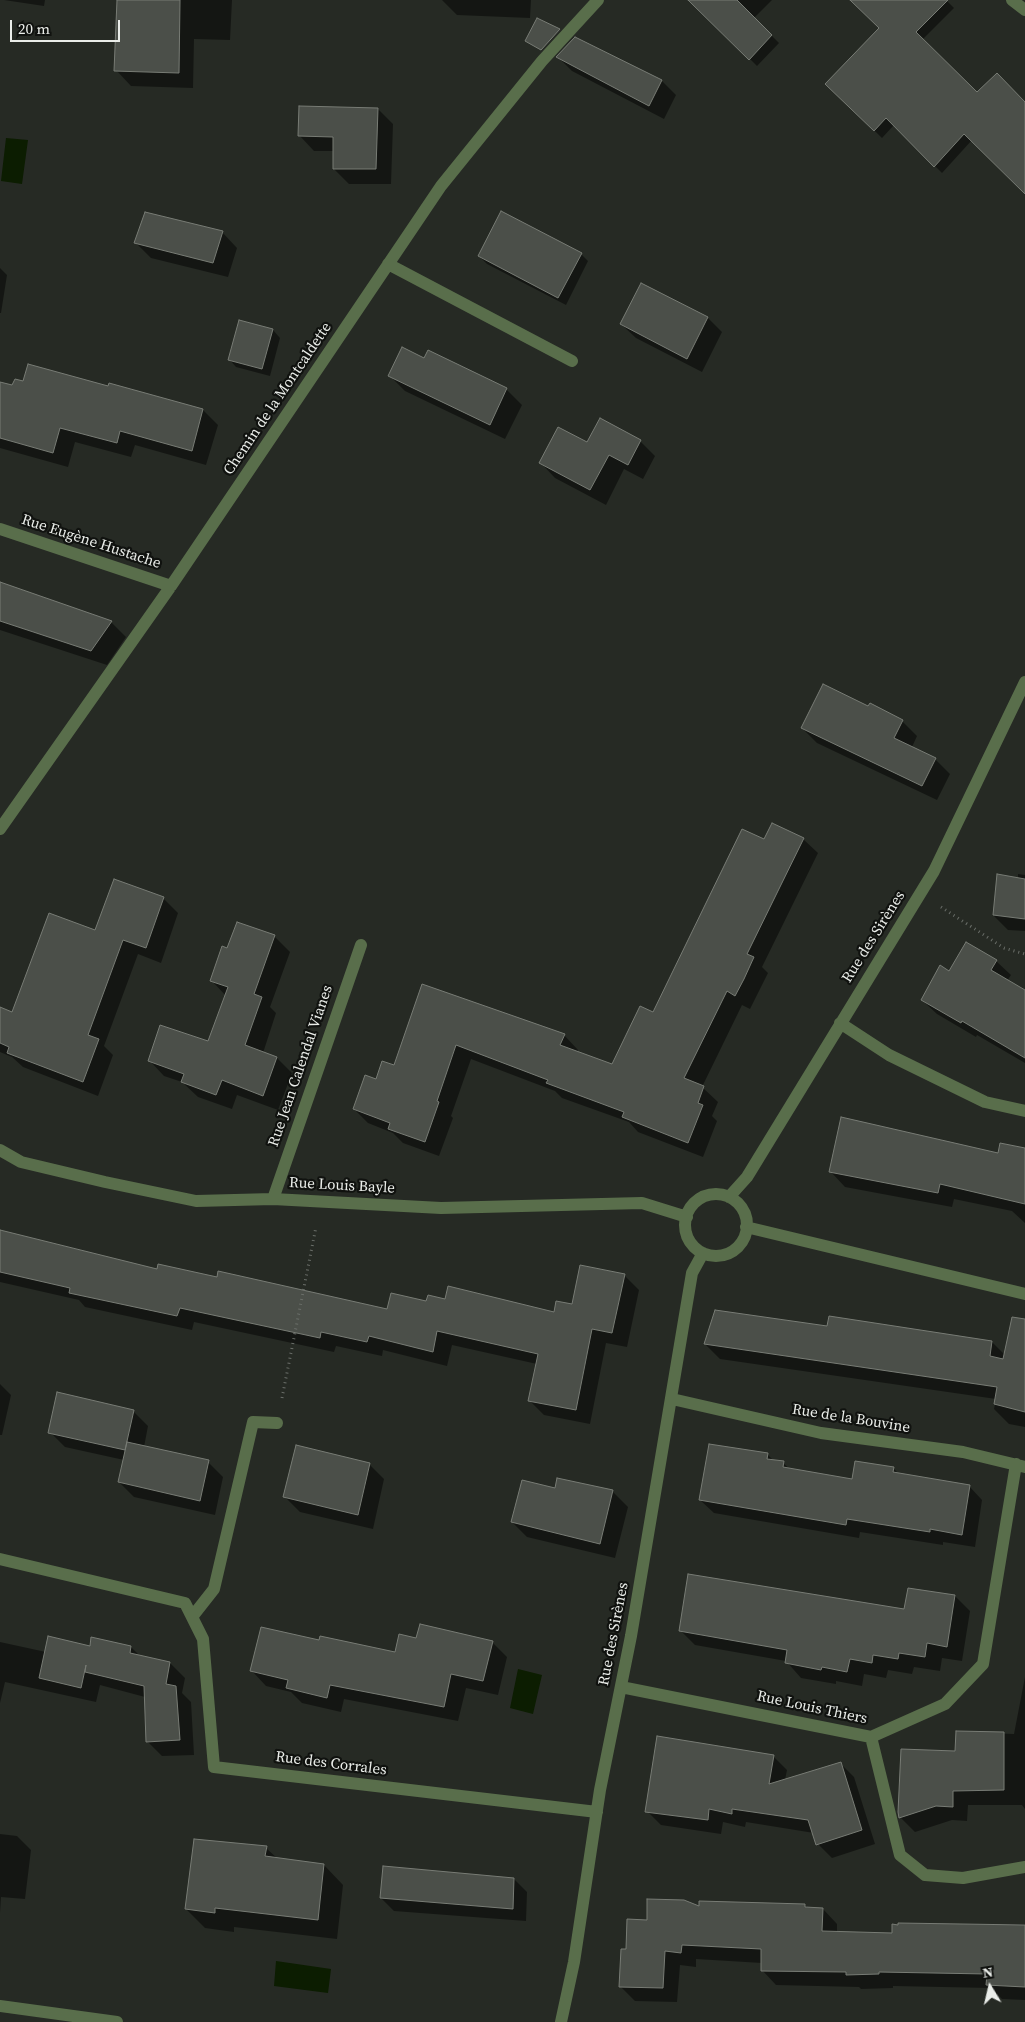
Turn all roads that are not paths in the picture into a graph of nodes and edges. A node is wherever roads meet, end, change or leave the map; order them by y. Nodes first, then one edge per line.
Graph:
1 (598, 0) edge
2 (1012, 0) edge
3 (1025, 10) edge
4 (388, 264) junction
5 (572, 361) dead end
6 (0, 529) edge
7 (171, 586) junction
8 (1025, 682) edge
9 (0, 829) edge
10 (361, 945) dead end
11 (840, 1023) junction
12 (1025, 1111) edge
13 (0, 1150) edge
14 (729, 1197) junction
15 (273, 1199) junction
16 (686, 1217) junction
17 (746, 1227) junction
18 (703, 1253) junction
19 (1025, 1294) edge
20 (672, 1399) junction
21 (277, 1423) road end
22 (1020, 1465) edge
23 (0, 1558) edge
24 (192, 1617) junction
25 (621, 1687) junction
26 (871, 1737) junction
27 (597, 1812) junction
28 (1025, 1867) edge
29 (0, 2006) edge
30 (117, 2022) edge
31 (560, 2022) edge

1 - 4 street, Chemin de la Montcaldette
2 - 3 street
4 - 5 street
4 - 7 street, Chemin de la Montcaldette
6 - 7 street, Rue Eugène Hustache
7 - 9 street, Chemin de la Montcaldette
8 - 11 street, Rue des Sirènes
10 - 15 street, Rue Jean Calendal Vianes
11 - 12 street
11 - 14 street, Rue des Sirènes
13 - 15 street, Rue Louis Bayle
14 - 16 street
14 - 17 street
15 - 16 street, Rue Louis Bayle
16 - 18 street
17 - 18 street
17 - 19 street
18 - 20 street, Rue des Sirènes
20 - 22 street, Rue de la Bouvine
20 - 25 street, Rue des Sirènes
21 - 24 street
22 - 26 street, Rue Louis Thiers
23 - 24 street, Rue des Corrales
24 - 27 street, Rue des Corrales
25 - 26 street, Rue Louis Thiers
25 - 27 street, Rue des Sirènes
26 - 28 street
27 - 31 street, Rue des Sirènes
29 - 30 street

